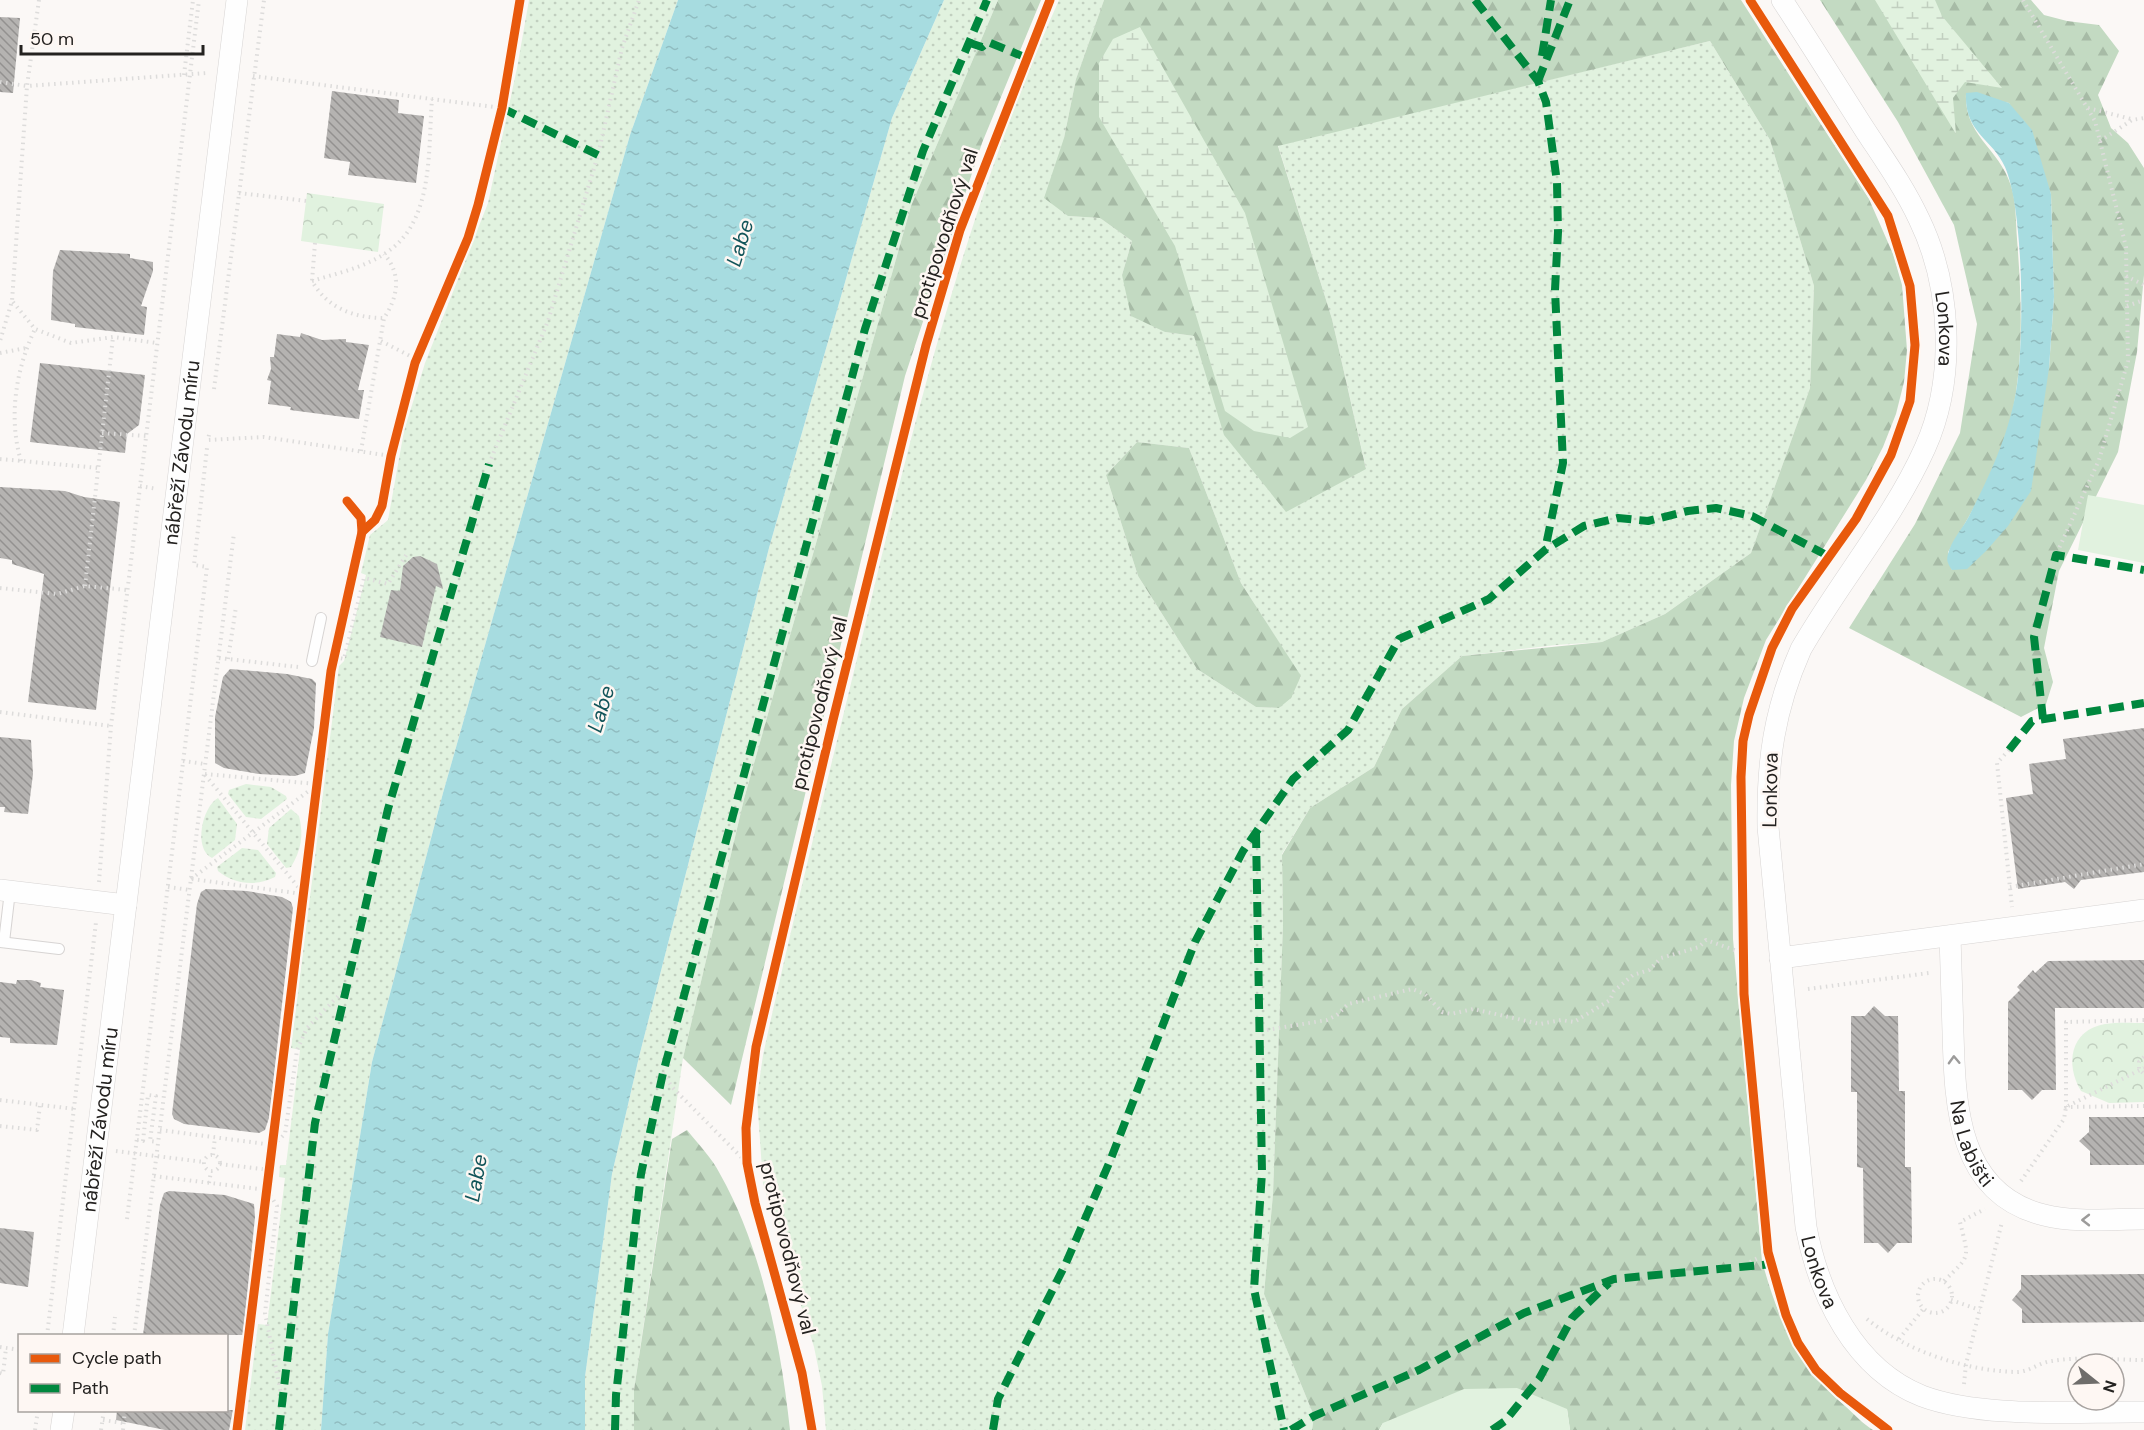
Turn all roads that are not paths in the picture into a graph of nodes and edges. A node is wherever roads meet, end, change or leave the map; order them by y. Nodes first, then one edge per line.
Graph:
1 (237, 0) edge
2 (1782, 0) edge
3 (321, 618) dead end
4 (310, 665) road end
5 (5, 890) edge
6 (126, 905) junction
7 (2144, 910) edge
8 (1950, 936) junction
9 (2, 942) edge
10 (59, 949) dead end
11 (1780, 958) junction
12 (2144, 1219) edge
13 (73, 1334) edge
14 (64, 1412) edge
15 (2144, 1412) edge
16 (62, 1430) edge

1 - 6 street, nábřeží Závodu míru
2 - 11 street, Lonkova
3 - 4 lane
5 - 6 street
5 - 9 lane
6 - 13 street, nábřeží Závodu míru
7 - 8 street
8 - 11 street
12 -> 8 street, Na Labišti
9 - 10 lane
11 - 15 street, Lonkova
14 - 16 street

